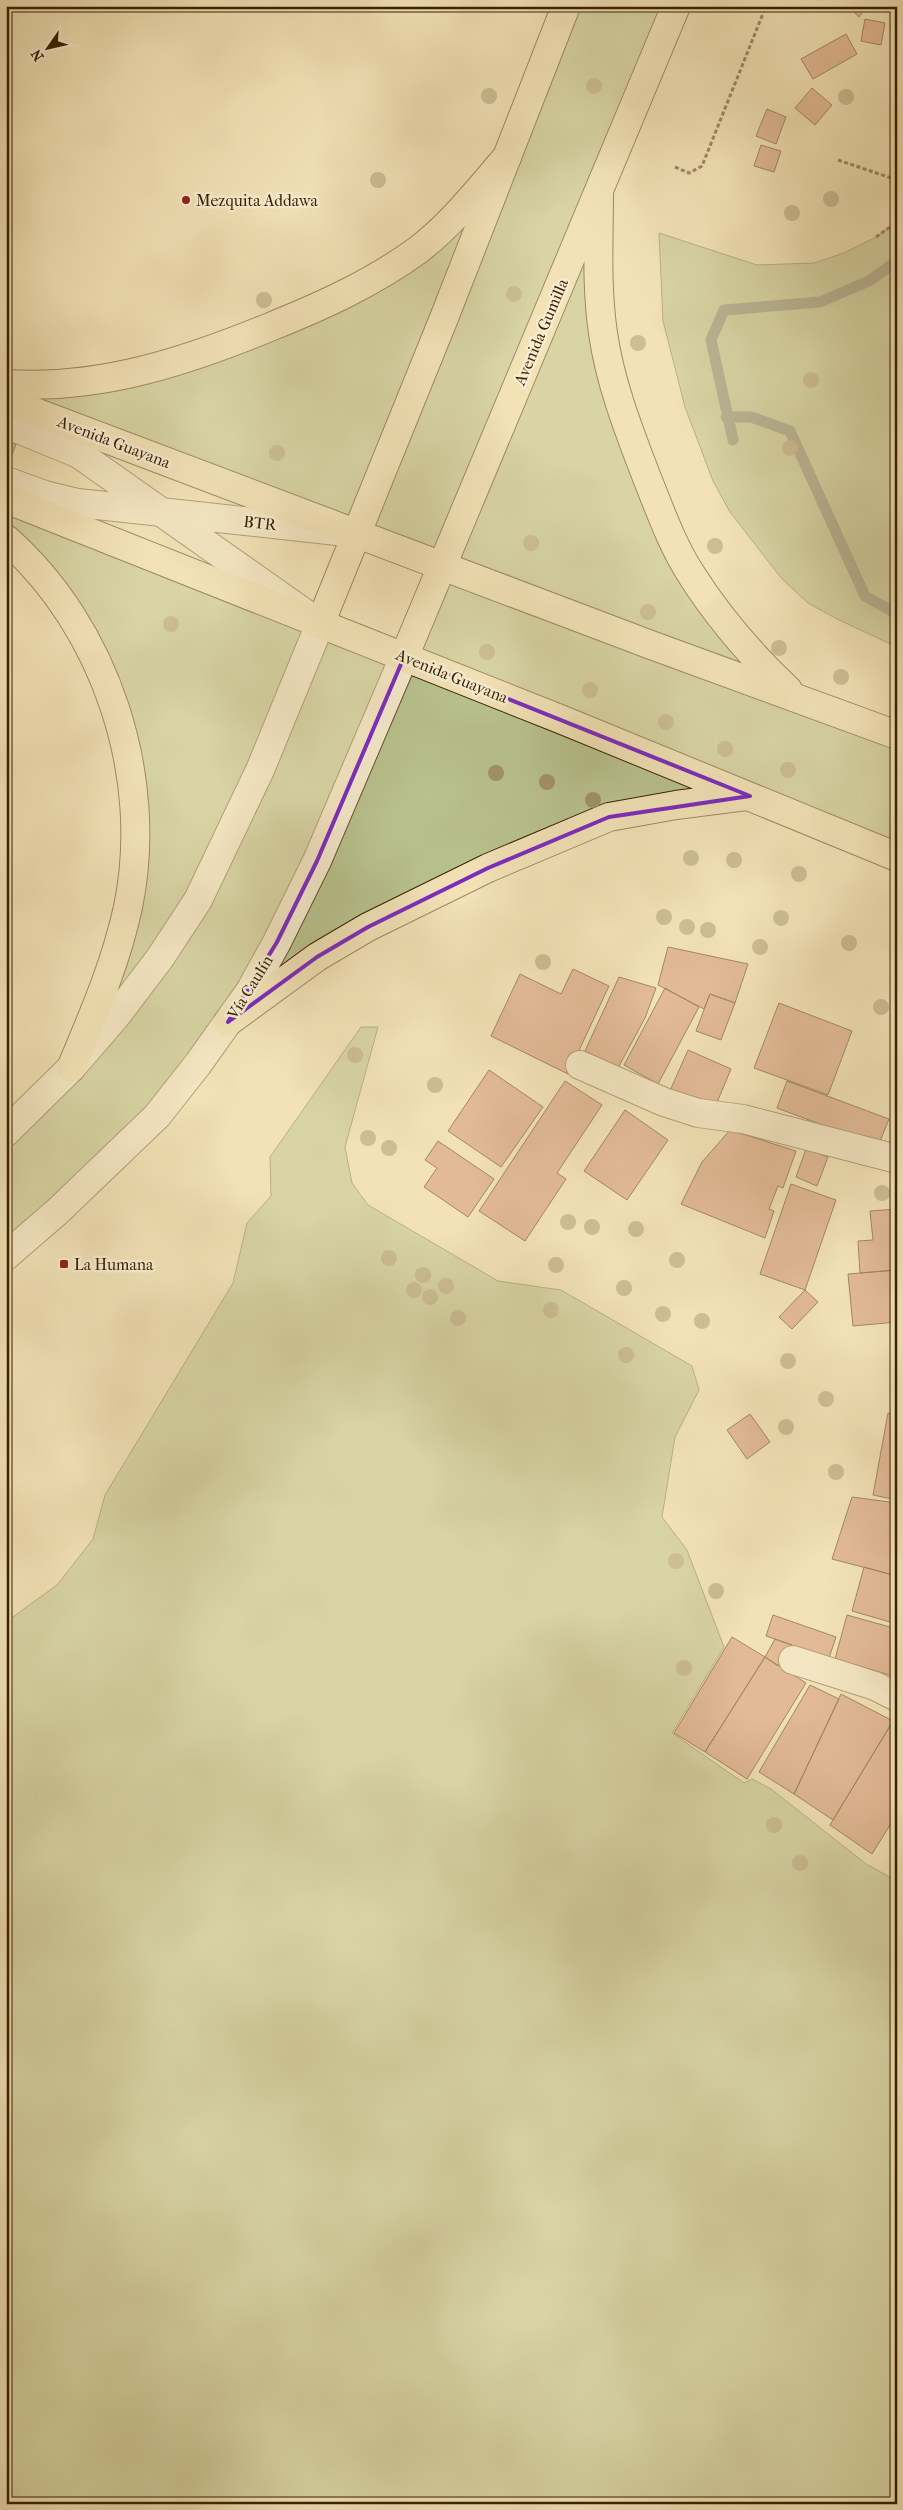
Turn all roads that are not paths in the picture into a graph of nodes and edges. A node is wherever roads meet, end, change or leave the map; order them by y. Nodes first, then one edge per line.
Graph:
1 (566, 6) edge
2 (676, 6) edge
3 (507, 157) junction
4 (599, 192) junction
5 (6, 384) edge
6 (6, 401) edge
7 (6, 424) edge
8 (6, 481) edge
9 (6, 499) edge
10 (165, 513) junction
11 (356, 533) junction
12 (6, 538) edge
13 (442, 566) junction
14 (320, 624) junction
15 (404, 657) junction
16 (797, 698) junction
17 (897, 735) edge
18 (750, 796) junction
19 (897, 857) edge
20 (228, 1022) junction
21 (580, 1065) dead end
22 (72, 1068) junction
23 (6, 1132) edge
24 (897, 1159) edge
25 (6, 1256) edge
26 (792, 1660) dead end
27 (897, 1697) edge

1 - 3 main road
2 - 4 main road, Avenida Gumilla
3 - 5 main road
3 - 11 main road
4 - 13 main road, Avenida Gumilla
4 - 16 main road
6 - 11 main road, Avenida Guayana
7 - 10 street, BTR
8 - 10 street, BTR
9 - 14 main road, Avenida Guayana
10 - 11 street, BTR
10 - 14 street, BTR
11 - 13 main road, Avenida Guayana
11 - 14 main road
12 - 22 main road
13 - 15 main road, Avenida Gumilla
13 - 16 main road, Avenida Guayana
14 - 15 main road, Avenida Guayana
14 - 22 street
15 - 18 main road, Avenida Guayana
15 - 20 street, Vía Caulín
16 - 17 main road, Avenida Guayana
18 - 19 main road, Avenida Guayana
18 - 20 main road
20 - 25 street, Vía Caulín
21 - 24 street
22 - 23 street
26 - 27 street

